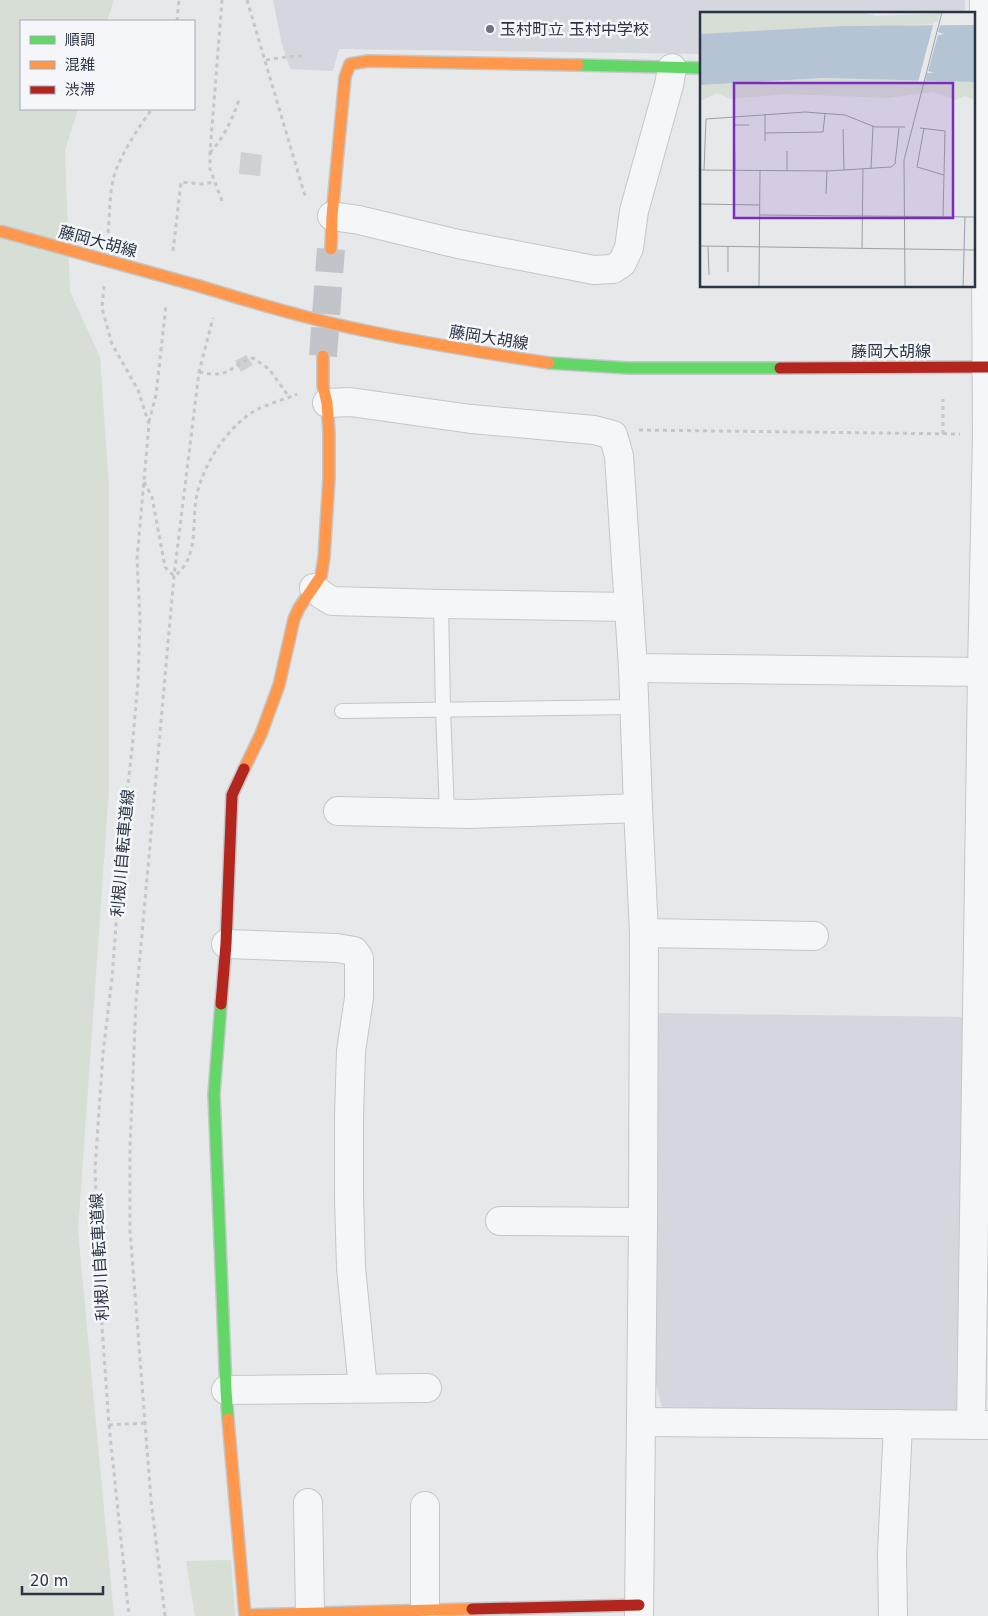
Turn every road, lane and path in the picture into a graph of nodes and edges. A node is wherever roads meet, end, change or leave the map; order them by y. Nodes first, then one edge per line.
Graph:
1 (179, 0) edge
2 (222, 0) edge
3 (247, 0) edge
4 (984, 0) edge
5 (177, 20) edge
6 (303, 56) dead end
7 (266, 60) junction
8 (672, 68) junction
9 (700, 68) edge
10 (979, 72) edge
11 (239, 100) dead end
12 (151, 110) edge
13 (210, 154) junction
14 (215, 182) junction
15 (191, 183) dead end
16 (307, 201) dead end
17 (222, 202) dead end
18 (332, 216) junction
19 (979, 223) edge
20 (0, 231) edge
21 (108, 238) dead end
22 (331, 249) tunnel mouth
23 (104, 278) dead end
24 (214, 316) dead end
25 (323, 356) tunnel mouth
26 (988, 367) edge
27 (200, 372) junction
28 (304, 390) dead end
29 (289, 397) junction
30 (943, 398) dead end
31 (327, 403) junction
32 (633, 430) dead end
33 (943, 434) junction
34 (961, 434) dead end
35 (144, 481) junction
36 (174, 576) junction
37 (314, 588) junction
38 (441, 604) junction
39 (628, 607) junction
40 (634, 668) junction
41 (985, 672) edge
42 (635, 707) junction
43 (443, 710) junction
44 (342, 711) dead end
45 (638, 808) junction
46 (338, 811) dead end
47 (448, 813) junction
48 (644, 933) junction
49 (814, 936) dead end
50 (226, 944) junction
51 (500, 1221) dead end
52 (643, 1222) junction
53 (363, 1388) junction
54 (427, 1388) dead end
55 (226, 1390) junction
56 (641, 1422) junction
57 (145, 1423) junction
58 (898, 1424) junction
59 (109, 1425) junction
60 (980, 1425) edge
61 (308, 1503) dead end
62 (425, 1506) dead end
63 (425, 1610) junction
64 (639, 1611) edge
65 (310, 1613) junction
66 (129, 1616) edge
67 (164, 1616) edge
68 (245, 1616) edge
69 (893, 1616) edge

1 - 5 path
2 - 13 path
3 - 7 path
4 - 10 street
6 - 7 path
7 - 16 path
8 - 9 street
8 - 18 street
8 - 18 street
10 - 19 street
11 - 13 path
12 - 21 path
13 - 14 path
14 - 15 path
14 - 17 path
18 - 22 street
19 - 26 street
20 - 26 street, 藤岡大胡線, bridge
23 - 35 path, 利根川自転車道線
24 - 27 path
25 - 31 street
26 - 41 street
27 - 29 path
27 - 36 path
28 - 29 path
29 - 36 path
30 - 33 path
31 - 37 street
31 - 39 street
32 - 33 path
33 - 34 path
35 - 36 path
35 - 59 path, 利根川自転車道線
36 - 57 path
37 - 38 street
37 - 50 street
38 - 39 street
38 - 43 lane
39 - 40 street
40 - 41 street
40 - 42 street
41 - 60 street
42 - 43 lane
42 - 45 street
43 - 44 lane
43 - 47 lane
45 - 47 street
45 - 48 street
46 - 47 street
48 - 49 street
48 - 52 street
50 - 53 street
50 - 55 street
51 - 52 street
52 - 56 street
53 - 54 street
53 - 55 street
55 - 68 street
56 - 58 street
56 - 64 street
57 - 59 path
57 - 67 path
58 - 60 street
58 - 69 street
59 - 66 path, 利根川自転車道線
61 - 65 street
62 - 63 street
63 - 64 street
63 - 65 street
65 - 68 street

